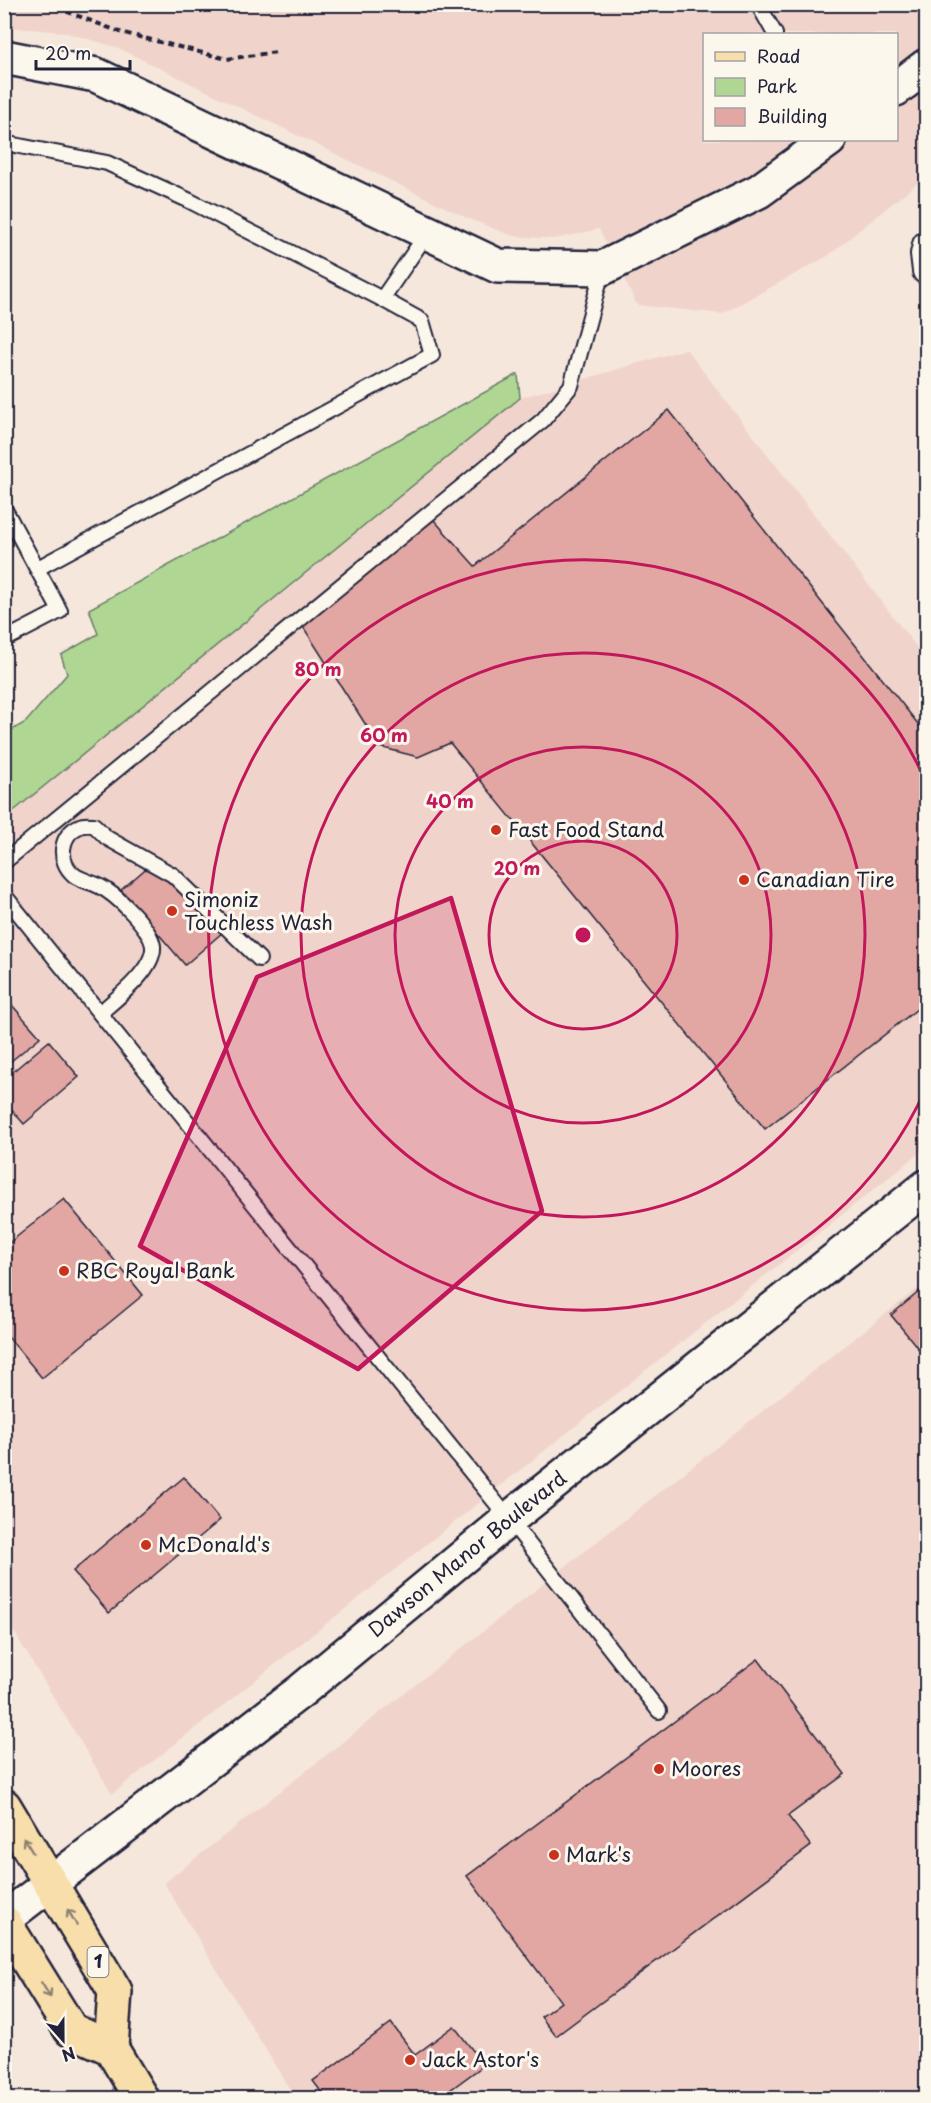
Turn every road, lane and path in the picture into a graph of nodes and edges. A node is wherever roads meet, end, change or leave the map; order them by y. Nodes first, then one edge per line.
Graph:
1 (46, 4) edge
2 (758, 4) edge
3 (774, 33) edge
4 (276, 52) dead end
5 (4, 57) edge
6 (927, 66) edge
7 (898, 88) edge
8 (828, 141) edge
9 (4, 143) edge
10 (428, 232) junction
11 (927, 245) edge
12 (603, 268) junction
13 (927, 271) edge
14 (382, 299) junction
15 (4, 508) edge
16 (38, 568) junction
17 (4, 640) edge
18 (4, 862) edge
19 (4, 895) edge
20 (259, 959) dead end
21 (100, 1013) junction
22 (927, 1186) edge
23 (509, 1519) junction
24 (659, 1712) dead end
25 (4, 1806) edge
26 (52, 1884) junction
27 (4, 1921) edge
28 (111, 2048) junction
29 (141, 2098) edge

1 - 4 path
2 - 3 lane
5 - 10 street
6 - 7 street
8 - 12 street
9 - 14 lane
10 - 12 street
10 - 14 lane
11 - 13 street
12 - 18 lane
14 - 16 lane
15 - 16 lane
16 - 17 lane
19 - 21 lane
20 - 21 lane
21 - 23 lane
22 - 23 street, Dawson Manor Boulevard
23 - 24 lane
23 - 26 street, Dawson Manor Boulevard
26 -> 25 main road, 1
26 - 27 street, Dawson Manor Boulevard
28 -> 26 main road, 1
27 -> 28 main road
28 - 29 main road

